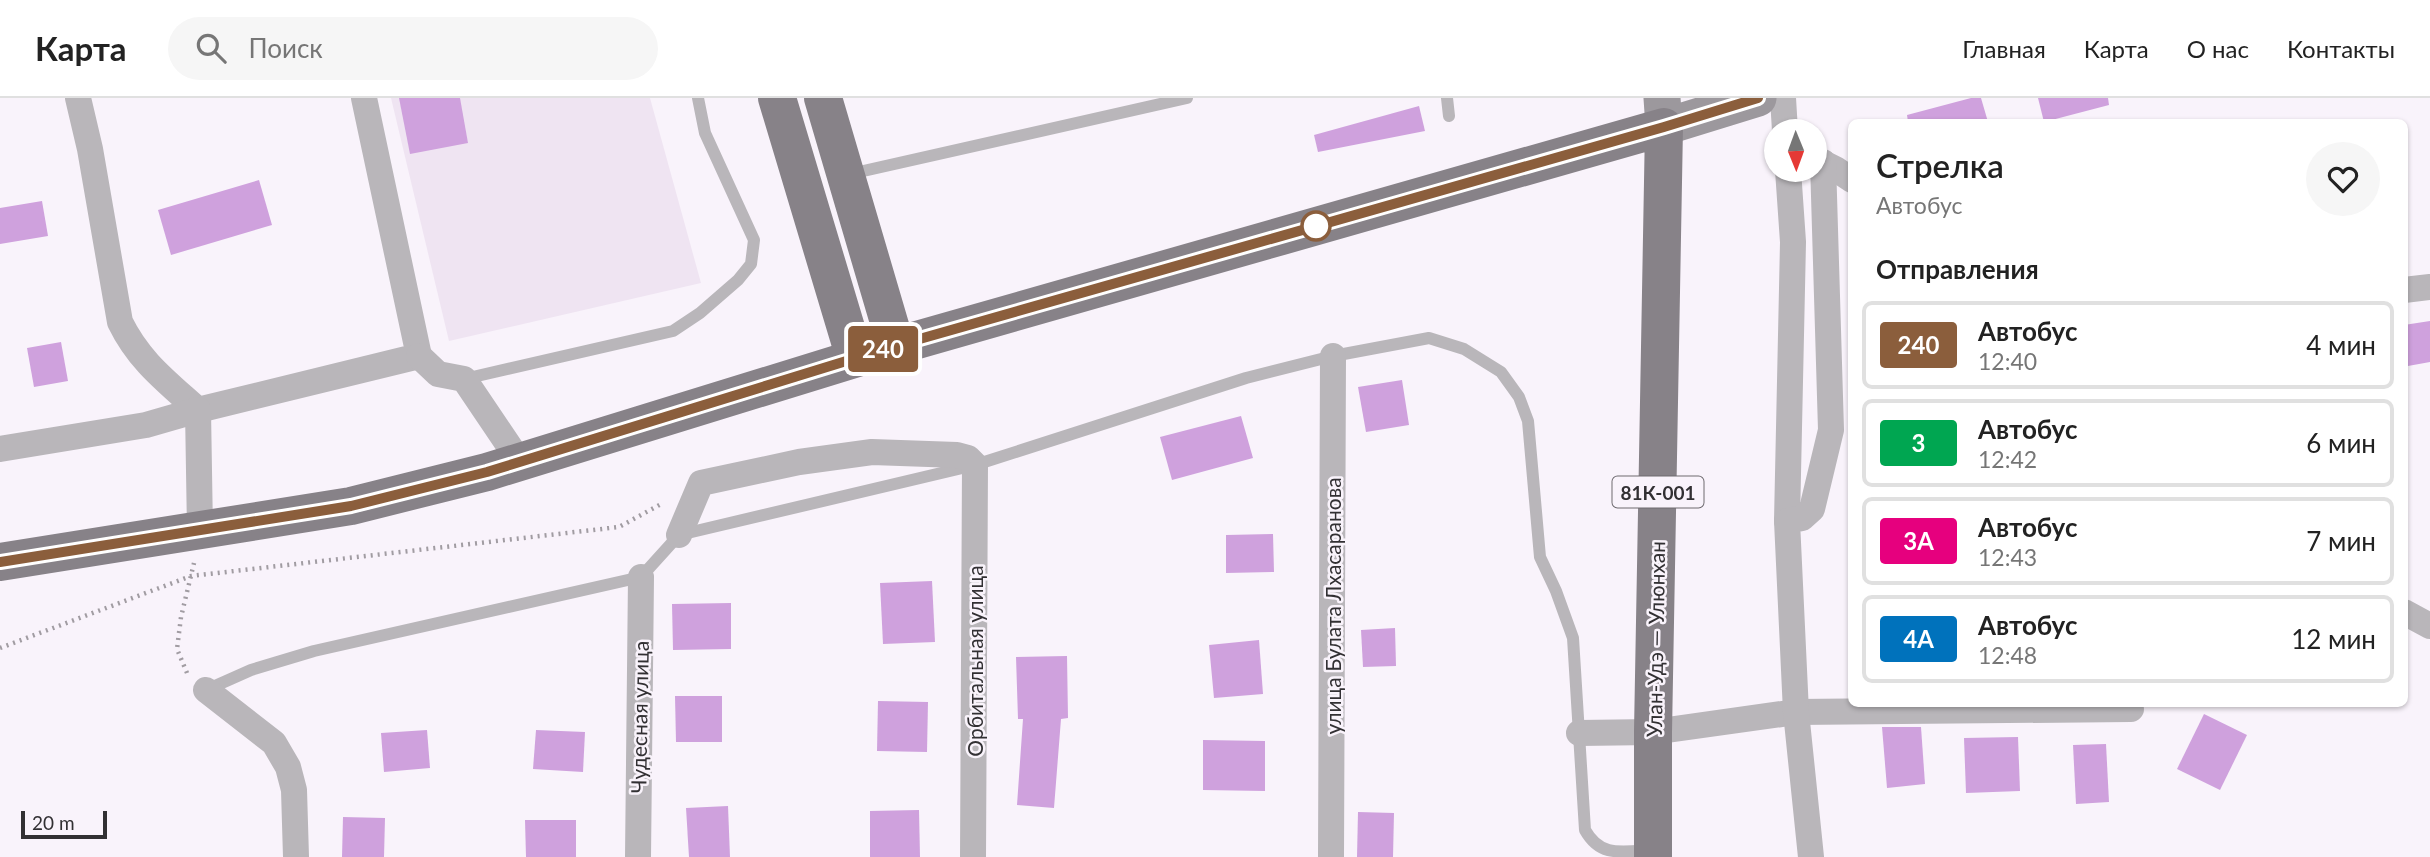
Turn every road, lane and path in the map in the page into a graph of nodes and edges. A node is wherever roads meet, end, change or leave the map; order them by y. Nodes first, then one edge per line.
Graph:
1 (78, 98) edge
2 (364, 98) edge
3 (698, 98) edge
4 (777, 98) edge
5 (823, 98) edge
6 (1187, 98) edge
7 (1447, 98) edge
8 (1758, 98) edge
9 (1783, 98) edge
10 (1663, 113) edge
11 (1449, 116) dead end
12 (1784, 119) edge
13 (1827, 166) edge
14 (846, 175) junction
15 (1848, 178) edge
16 (1789, 182) edge
17 (1820, 182) edge
18 (2430, 287) edge
19 (2408, 290) edge
20 (895, 346) junction
21 (419, 356) junction
22 (1333, 356) junction
23 (855, 358) junction
24 (464, 379) junction
25 (198, 410) junction
26 (0, 449) edge
27 (520, 462) junction
28 (975, 465) junction
29 (701, 483) junction
30 (1787, 521) junction
31 (201, 531) junction
32 (679, 535) junction
33 (0, 562) edge
34 (191, 576) junction
35 (640, 577) junction
36 (2408, 614) edge
37 (2430, 626) edge
38 (0, 648) edge
39 (206, 690) junction
40 (2131, 709) dead end
41 (1796, 712) junction
42 (1653, 732) junction
43 (1579, 733) junction
44 (1653, 853) edge
45 (296, 857) edge
46 (638, 857) edge
47 (973, 857) edge
48 (1331, 857) edge
49 (1811, 857) edge

1 - 25 street
2 - 21 street
3 - 24 lane
4 - 23 main road
5 - 14 main road
6 - 14 lane
7 - 11 lane
8 - 10 main road
9 - 12 street
10 - 20 main road
10 - 42 main road, Улан-Удэ — Улюнхан / 81К-001
13 - 15 street
14 - 20 main road
16 - 30 street
17 - 30 street
18 - 19 street
20 - 23 main road
21 - 24 street
21 - 25 street
22 - 28 lane
22 - 43 lane
22 - 48 street, улица Булата Лхасаранова
23 - 27 main road
24 - 27 street
25 - 26 street
25 - 31 street
27 - 31 main road
28 - 29 street
28 - 32 lane
28 - 47 street, Орбитальная улица
29 - 32 street
29 - 34 path
30 - 41 street
31 - 33 main road
32 - 35 lane
34 - 38 path
34 - 39 path
35 - 39 lane
35 - 46 street, Чудесная улица
36 - 37 street
39 - 45 street
40 - 41 street
41 - 42 street
41 - 49 street
42 - 43 street
42 - 44 main road, Улан-Удэ — Улюнхан / 81К-001
43 - 44 lane

